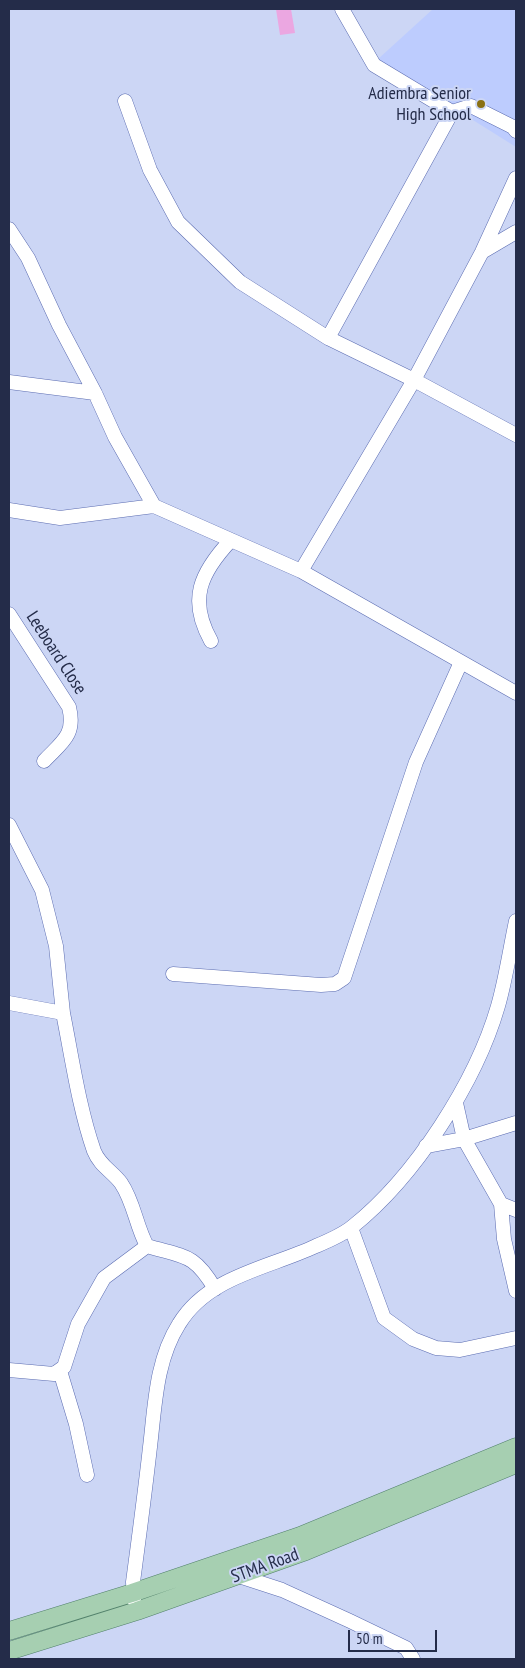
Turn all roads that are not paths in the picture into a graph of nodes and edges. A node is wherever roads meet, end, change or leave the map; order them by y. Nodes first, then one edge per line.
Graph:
1 (342, 9) edge
2 (125, 101) dead end
3 (452, 112) junction
4 (516, 131) edge
5 (516, 178) edge
6 (9, 229) edge
7 (516, 232) edge
8 (482, 252) junction
9 (328, 338) junction
10 (414, 380) junction
11 (9, 382) edge
12 (95, 393) junction
13 (516, 435) edge
14 (154, 506) junction
15 (9, 510) edge
16 (231, 540) junction
17 (301, 571) junction
18 (9, 614) edge
19 (211, 641) dead end
20 (461, 662) junction
21 (516, 694) edge
22 (44, 761) dead end
23 (9, 825) edge
24 (516, 921) edge
25 (173, 974) dead end
26 (9, 1003) edge
27 (63, 1013) junction
28 (456, 1103) junction
29 (516, 1123) edge
30 (464, 1139) junction
31 (426, 1146) junction
32 (501, 1204) junction
33 (516, 1210) edge
34 (351, 1228) junction
35 (147, 1246) junction
36 (215, 1289) junction
37 (516, 1291) edge
38 (516, 1338) edge
39 (9, 1370) edge
40 (60, 1371) junction
41 (516, 1447) edge
42 (516, 1464) edge
43 (87, 1475) dead end
44 (239, 1576) junction
45 (132, 1594) junction
46 (137, 1611) junction
47 (9, 1631) edge
48 (9, 1651) edge
49 (413, 1659) edge

1 - 3 street
2 - 9 street
3 - 4 street
3 - 9 street
5 - 8 street
6 - 12 street
7 - 8 street
8 - 10 street
9 - 10 street
10 - 13 street
10 - 17 street
11 - 12 street
12 - 14 street
14 - 15 street
14 - 16 street
16 - 17 street
16 - 19 street
17 - 20 street
18 - 22 street, Leeboard Close
20 - 21 street
20 - 25 street
23 - 27 street
24 - 28 street
26 - 27 street
27 - 35 street
28 - 30 street
28 - 31 street
29 - 30 street
30 - 31 street
30 - 32 street
31 - 34 street
32 - 33 street
32 - 37 street
34 - 36 street
34 - 38 street
35 - 36 street
35 - 40 street
36 - 45 street
39 - 40 street
40 - 43 street
41 - 45 main road, STMA Road
42 - 44 main road, STMA Road
44 - 46 main road, STMA Road
44 - 49 street
45 - 46 street
45 - 47 main road, STMA Road
46 - 48 main road, STMA Road

